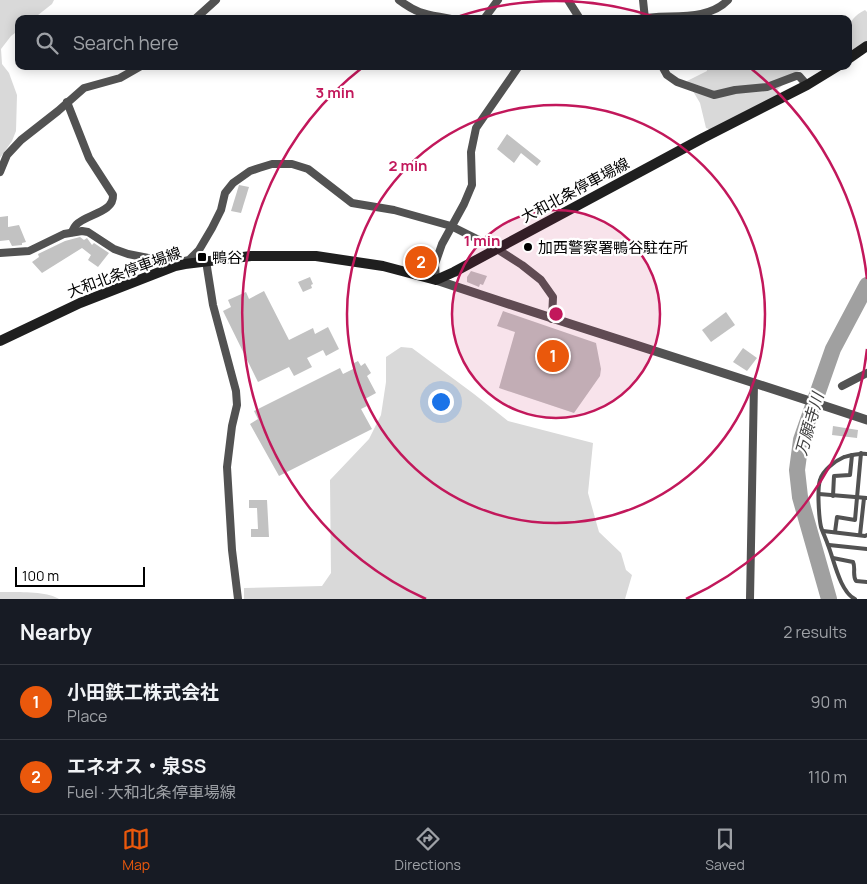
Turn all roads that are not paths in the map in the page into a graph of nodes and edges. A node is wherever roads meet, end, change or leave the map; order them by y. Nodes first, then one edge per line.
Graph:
1 (216, 0) edge
2 (399, 0) edge
3 (498, 0) edge
4 (568, 0) edge
5 (643, 0) edge
6 (728, 0) edge
7 (199, 15) edge
8 (433, 15) edge
9 (487, 15) edge
10 (577, 15) edge
11 (643, 15) edge
12 (695, 15) edge
13 (867, 46) edge
14 (852, 56) edge
15 (134, 70) edge
16 (516, 70) edge
17 (664, 70) edge
18 (831, 70) edge
19 (807, 84) junction
20 (67, 102) junction
21 (0, 172) edge
22 (451, 226) junction
23 (72, 232) junction
24 (497, 249) junction
25 (0, 253) edge
26 (206, 261) junction
27 (180, 265) junction
28 (436, 280) junction
29 (552, 319) junction
30 (0, 341) edge
31 (867, 373) edge
32 (754, 382) junction
33 (842, 386) dead end
34 (867, 420) edge
35 (861, 453) junction
36 (867, 454) edge
37 (852, 455) junction
38 (819, 494) junction
39 (833, 496) junction
40 (856, 497) junction
41 (865, 498) edge
42 (865, 518) edge
43 (823, 531) junction
44 (835, 532) junction
45 (860, 535) junction
46 (867, 535) edge
47 (829, 545) junction
48 (867, 549) edge
49 (833, 558) junction
50 (867, 582) edge
51 (238, 599) edge
52 (750, 599) edge
53 (856, 599) edge

1 - 7 street
2 - 8 street
3 - 9 street
4 - 10 street
5 - 11 street
6 - 12 street
13 - 14 main road
15 - 20 street
16 - 22 street
17 - 19 street
18 - 19 main road, 大和北条停車場線
19 - 24 main road, 大和北条停車場線
20 - 21 street
20 - 23 street
22 - 24 street
22 - 27 street
22 - 28 street
23 - 25 street
23 - 27 street
24 - 28 main road, 大和北条停車場線
24 - 29 street
26 - 27 main road, 大和北条停車場線
26 - 28 main road, 大和北条停車場線
26 - 51 street
27 - 30 main road, 大和北条停車場線
28 - 29 street
29 - 32 street
31 - 33 street
32 - 34 street
32 - 52 street
35 - 36 lane
35 - 37 lane
35 - 40 lane
37 - 38 lane
37 - 39 lane
38 - 39 lane
38 - 43 lane
39 - 40 lane
40 - 41 lane
40 - 44 lane
41 - 42 lane
42 - 45 lane
43 - 44 lane
43 - 47 lane
44 - 45 lane
45 - 46 lane
47 - 48 lane
47 - 49 lane
49 - 50 lane
49 - 53 lane

